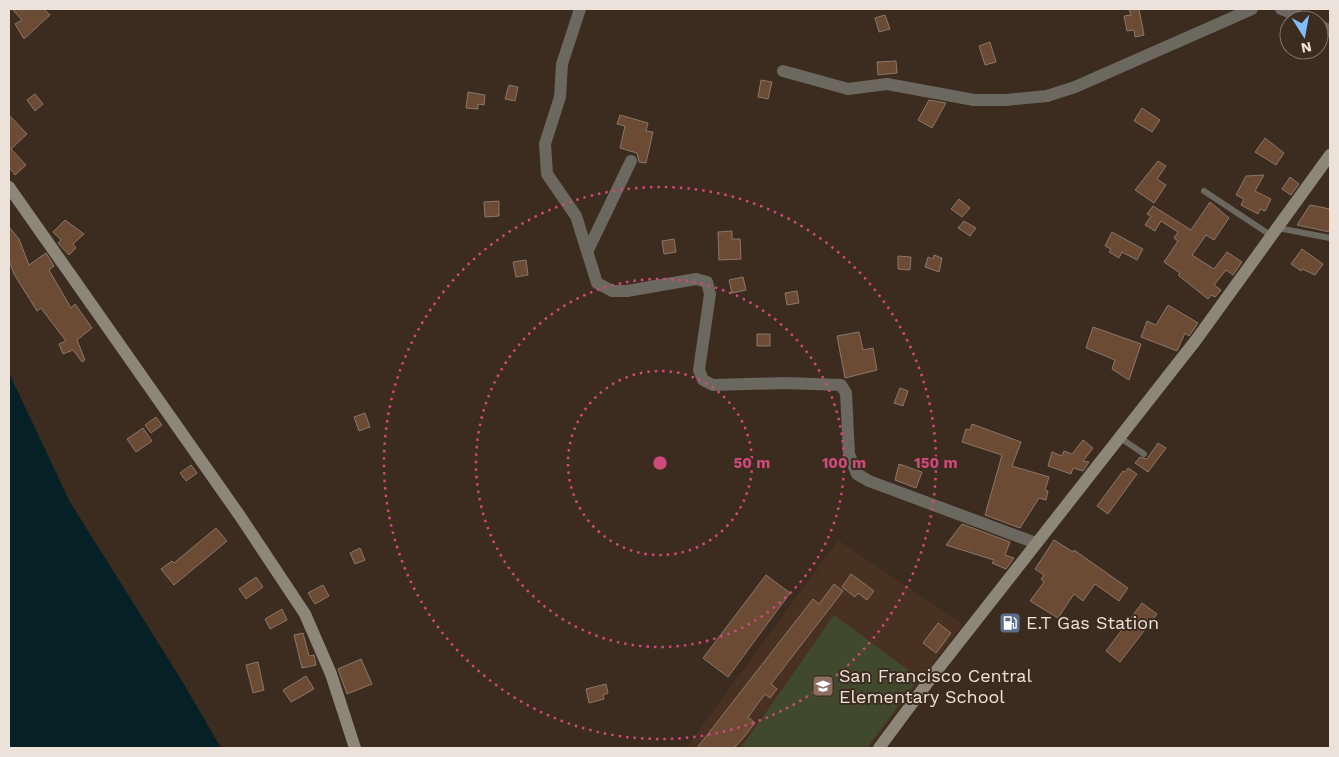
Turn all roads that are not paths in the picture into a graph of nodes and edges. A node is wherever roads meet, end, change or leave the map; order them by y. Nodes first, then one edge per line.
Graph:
1 (580, 9) edge
2 (1252, 9) edge
3 (783, 71) dead end
4 (1330, 155) edge
5 (631, 161) dead end
6 (9, 187) edge
7 (1204, 191) dead end
8 (1275, 232) junction
9 (1330, 238) edge
10 (588, 250) junction
11 (1119, 437) junction
12 (1144, 454) dead end
13 (1036, 543) junction
14 (355, 748) edge
15 (878, 748) edge

1 - 10 street
2 - 3 street
4 - 8 main road
5 - 10 street
6 - 14 main road
7 - 8 lane
8 - 9 lane
8 - 11 main road
10 - 13 street
11 - 12 lane
11 - 13 main road
13 - 15 main road

